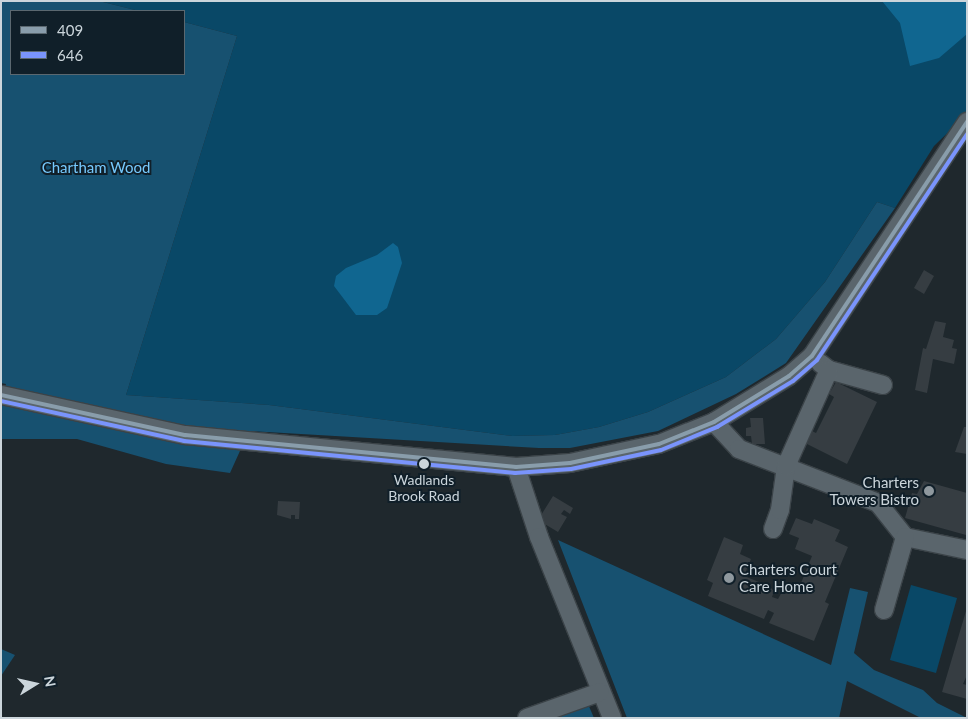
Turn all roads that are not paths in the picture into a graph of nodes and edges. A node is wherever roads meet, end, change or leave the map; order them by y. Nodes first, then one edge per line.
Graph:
1 (967, 122) edge
2 (812, 356) junction
3 (829, 370) junction
4 (882, 385) dead end
5 (1, 395) edge
6 (714, 422) junction
7 (786, 466) junction
8 (516, 467) junction
9 (773, 529) dead end
10 (905, 537) junction
11 (966, 552) edge
12 (884, 610) dead end
13 (600, 692) junction
14 (527, 718) edge
15 (612, 718) edge

1 - 2 street
2 - 3 street
2 - 6 street
3 - 4 street
3 - 7 street
5 - 8 street
6 - 7 street
6 - 8 street
7 - 9 street
7 - 10 street
8 - 13 street
10 - 11 street
10 - 12 street
13 - 14 street
13 - 15 street

